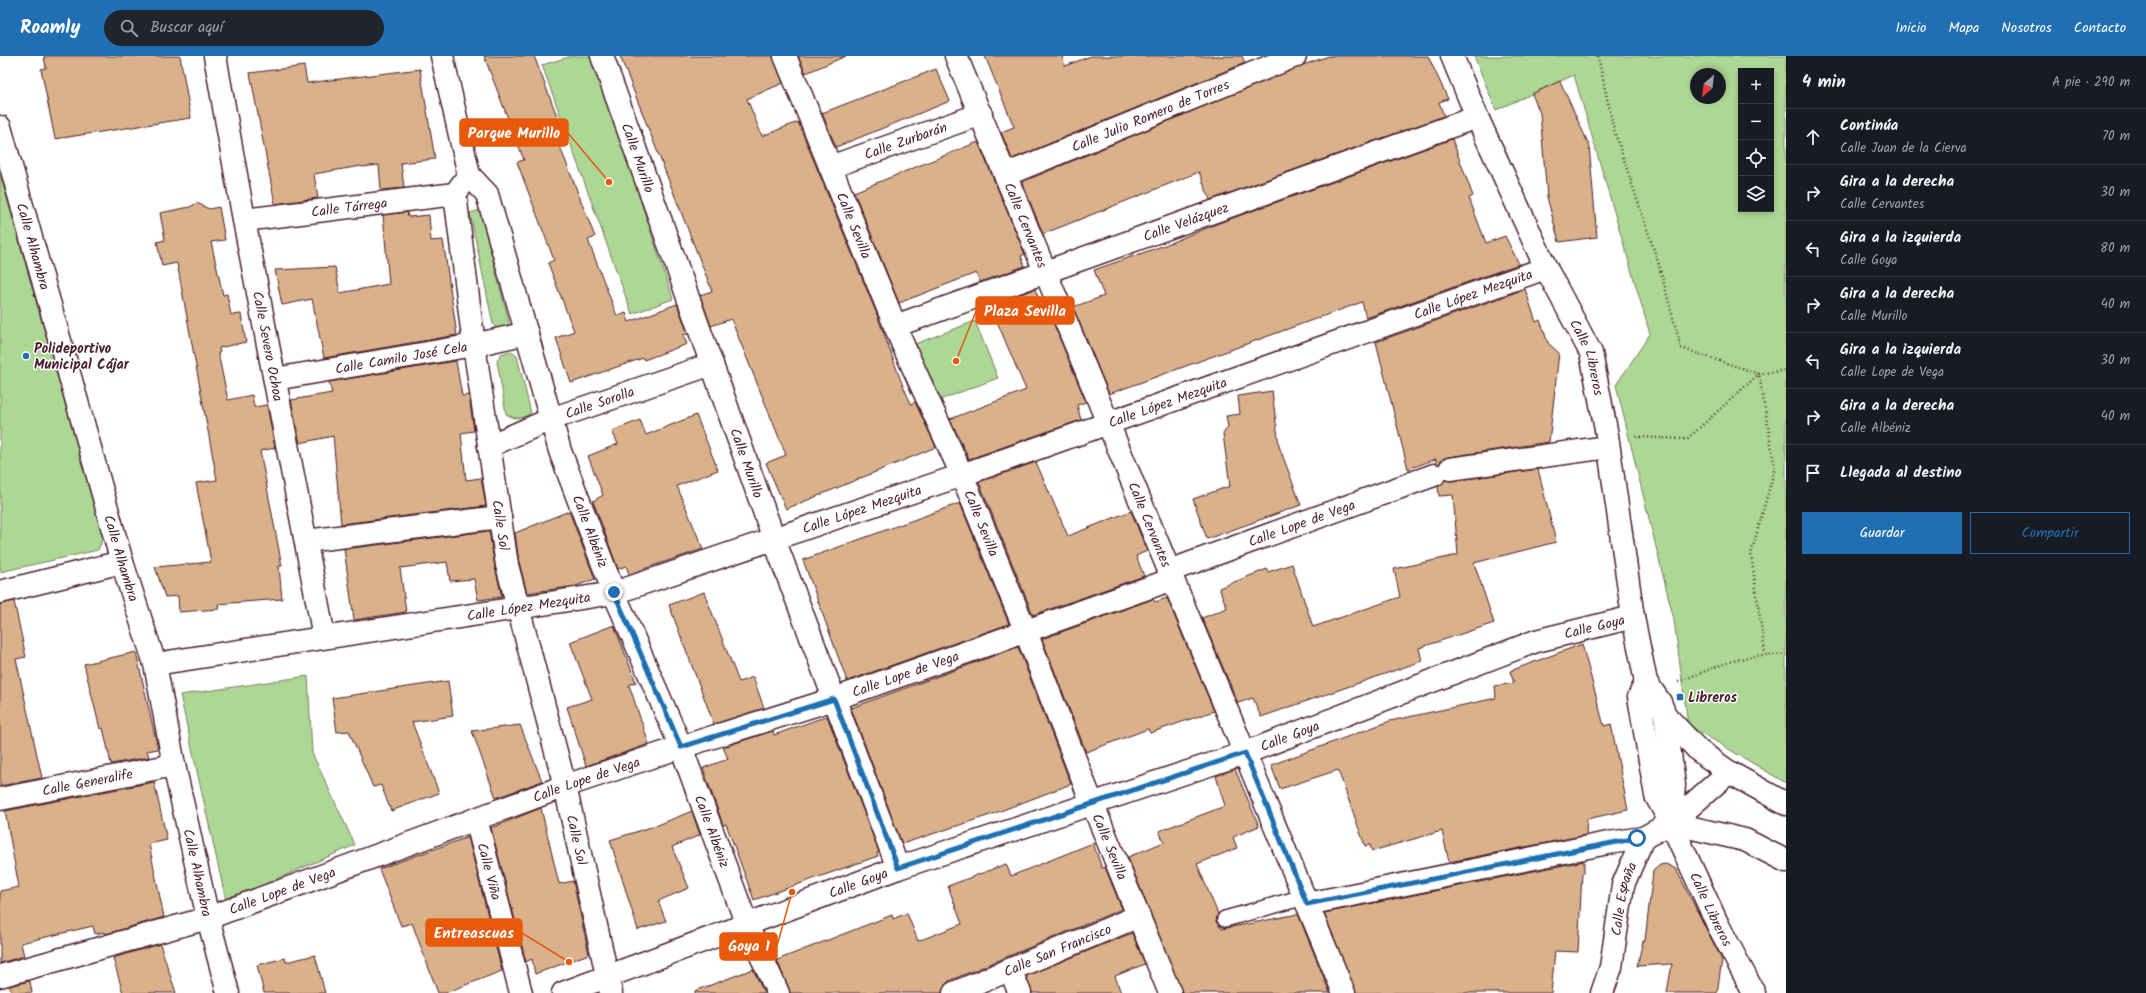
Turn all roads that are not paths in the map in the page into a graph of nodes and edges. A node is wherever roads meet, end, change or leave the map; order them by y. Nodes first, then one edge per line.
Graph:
1 (215, 56) edge
2 (442, 56) edge
3 (602, 56) edge
4 (785, 56) edge
5 (956, 56) edge
6 (1295, 56) edge
7 (1452, 56) edge
8 (981, 114) junction
9 (1477, 116) junction
10 (0, 127) edge
11 (830, 167) junction
12 (469, 175) junction
13 (1005, 175) junction
14 (455, 194) junction
15 (244, 220) junction
16 (1546, 268) junction
17 (1046, 272) junction
18 (895, 326) junction
19 (527, 333) junction
20 (474, 345) junction
21 (712, 364) junction
22 (275, 379) junction
23 (551, 419) junction
24 (1108, 422) junction
25 (1607, 441) junction
26 (489, 446) junction
27 (962, 475) junction
28 (500, 517) junction
29 (774, 539) junction
30 (306, 541) junction
31 (122, 562) junction
32 (1171, 575) junction
33 (0, 592) edge
34 (614, 592) junction
35 (518, 608) junction
36 (1633, 617) junction
37 (1026, 632) junction
38 (324, 637) junction
39 (155, 664) junction
40 (1646, 682) junction
41 (834, 699) junction
42 (1665, 715) junction
43 (681, 747) junction
44 (1245, 753) junction
45 (174, 765) junction
46 (1729, 772) junction
47 (564, 786) junction
48 (0, 799) edge
49 (1092, 803) junction
50 (1786, 804) edge
51 (476, 819) junction
52 (1671, 823) junction
53 (1643, 838) junction
54 (1786, 861) edge
55 (898, 868) junction
56 (1306, 900) junction
57 (1139, 916) junction
58 (208, 918) junction
59 (1225, 919) dead end
60 (747, 925) junction
61 (1010, 970) junction
62 (0, 976) edge
63 (609, 985) edge
64 (228, 993) edge
65 (521, 993) edge
66 (563, 993) edge
67 (778, 993) edge
68 (954, 993) edge
69 (1020, 993) edge
70 (1170, 993) edge
71 (1344, 993) edge
72 (1602, 993) edge
73 (1754, 993) edge

1 - 15 street, Calle Severo Ochoa
2 - 12 street
3 - 21 street, Calle Murillo
4 - 11 street, Calle Sevilla
5 - 8 street, Calle Cervantes
6 - 13 street, Calle Julio Romero de Torres
7 - 9 street, Calle Libreros
8 - 11 street, Calle Zurbarán
8 - 13 street, Calle Cervantes
9 - 16 street, Calle Libreros
9 - 17 street, Calle Velázquez
10 - 31 street, Calle Alhambra
11 - 18 street, Calle Sevilla
12 - 14 street
12 - 19 street, Calle Albéniz
13 - 17 street, Calle Cervantes
14 - 15 street, Calle Tárrega
14 - 20 street, Calle Sol
15 - 22 street, Calle Severo Ochoa
16 - 24 street, Calle López Mezquita
16 - 25 street, Calle Libreros
17 - 18 street, Calle Velázquez
17 - 24 street, Calle Cervantes
18 - 27 street, Calle Sevilla
19 - 20 street, Calle Camilo José Cela
19 - 23 street, Calle Albéniz
20 - 22 street, Calle Camilo José Cela
20 - 26 street, Calle Sol
21 - 23 street, Calle Sorolla
21 - 29 street, Calle Murillo
22 - 30 street, Calle Severo Ochoa
23 - 26 street, Calle Sorolla
23 - 34 street, Calle Albéniz
24 - 27 street, Calle López Mezquita
24 - 32 street, Calle Cervantes
25 - 32 street, Calle Lope de Vega
25 - 36 street, Calle Libreros
26 - 28 street, Calle Sol
27 - 29 street, Calle López Mezquita
27 - 37 street, Calle Sevilla
28 - 30 street
28 - 35 street, Calle Sol
29 - 34 street, Calle López Mezquita
29 - 41 street, Calle Murillo
30 - 38 street, Calle Severo Ochoa
31 - 33 street
31 - 39 street, Calle Alhambra
32 - 37 street, Calle Lope de Vega
32 - 44 street, Calle Cervantes
34 - 35 street, Calle López Mezquita
34 - 43 street, Calle Albéniz
35 - 38 street, Calle López Mezquita
35 - 47 street, Calle Sol
36 - 40 street, Calle Libreros
36 - 44 street, Calle Goya
37 - 41 street, Calle Lope de Vega
37 - 49 street, Calle Sevilla
38 - 39 street, Calle López Mezquita
39 - 45 street, Calle Alhambra
40 - 42 street, Calle Libreros
40 - 52 street, Calle Libreros
41 - 43 street, Calle Lope de Vega
41 - 55 street, Calle Murillo
42 - 46 street
42 - 52 street, Calle Libreros
43 - 47 street, Calle Lope de Vega
43 - 60 street, Calle Albéniz
44 - 49 street, Calle Goya
44 - 56 street, Calle Cervantes
45 - 48 street, Calle Generalife
45 - 58 street, Calle Alhambra
46 - 50 street
46 - 52 street
47 - 51 street, Calle Lope de Vega
47 - 63 street, Calle Sol
49 - 55 street, Calle Goya
49 - 57 street, Calle Sevilla
51 - 58 street, Calle Lope de Vega
51 - 65 street, Calle Viña
52 - 53 street
52 - 54 street
52 - 73 street, Calle Libreros
53 - 56 street
53 - 72 street, Calle España
55 - 60 street, Calle Goya
56 - 59 lane
56 - 71 street, Calle Cervantes
57 - 61 street, Calle San Francisco
57 - 70 street, Calle Sevilla
58 - 62 street, Calle Lope de Vega
58 - 64 street, Calle Alhambra
60 - 63 street, Calle Goya
60 - 67 street, Calle Albéniz
61 - 68 street, Calle San Francisco
61 - 69 street
63 - 66 street, Calle Goya

